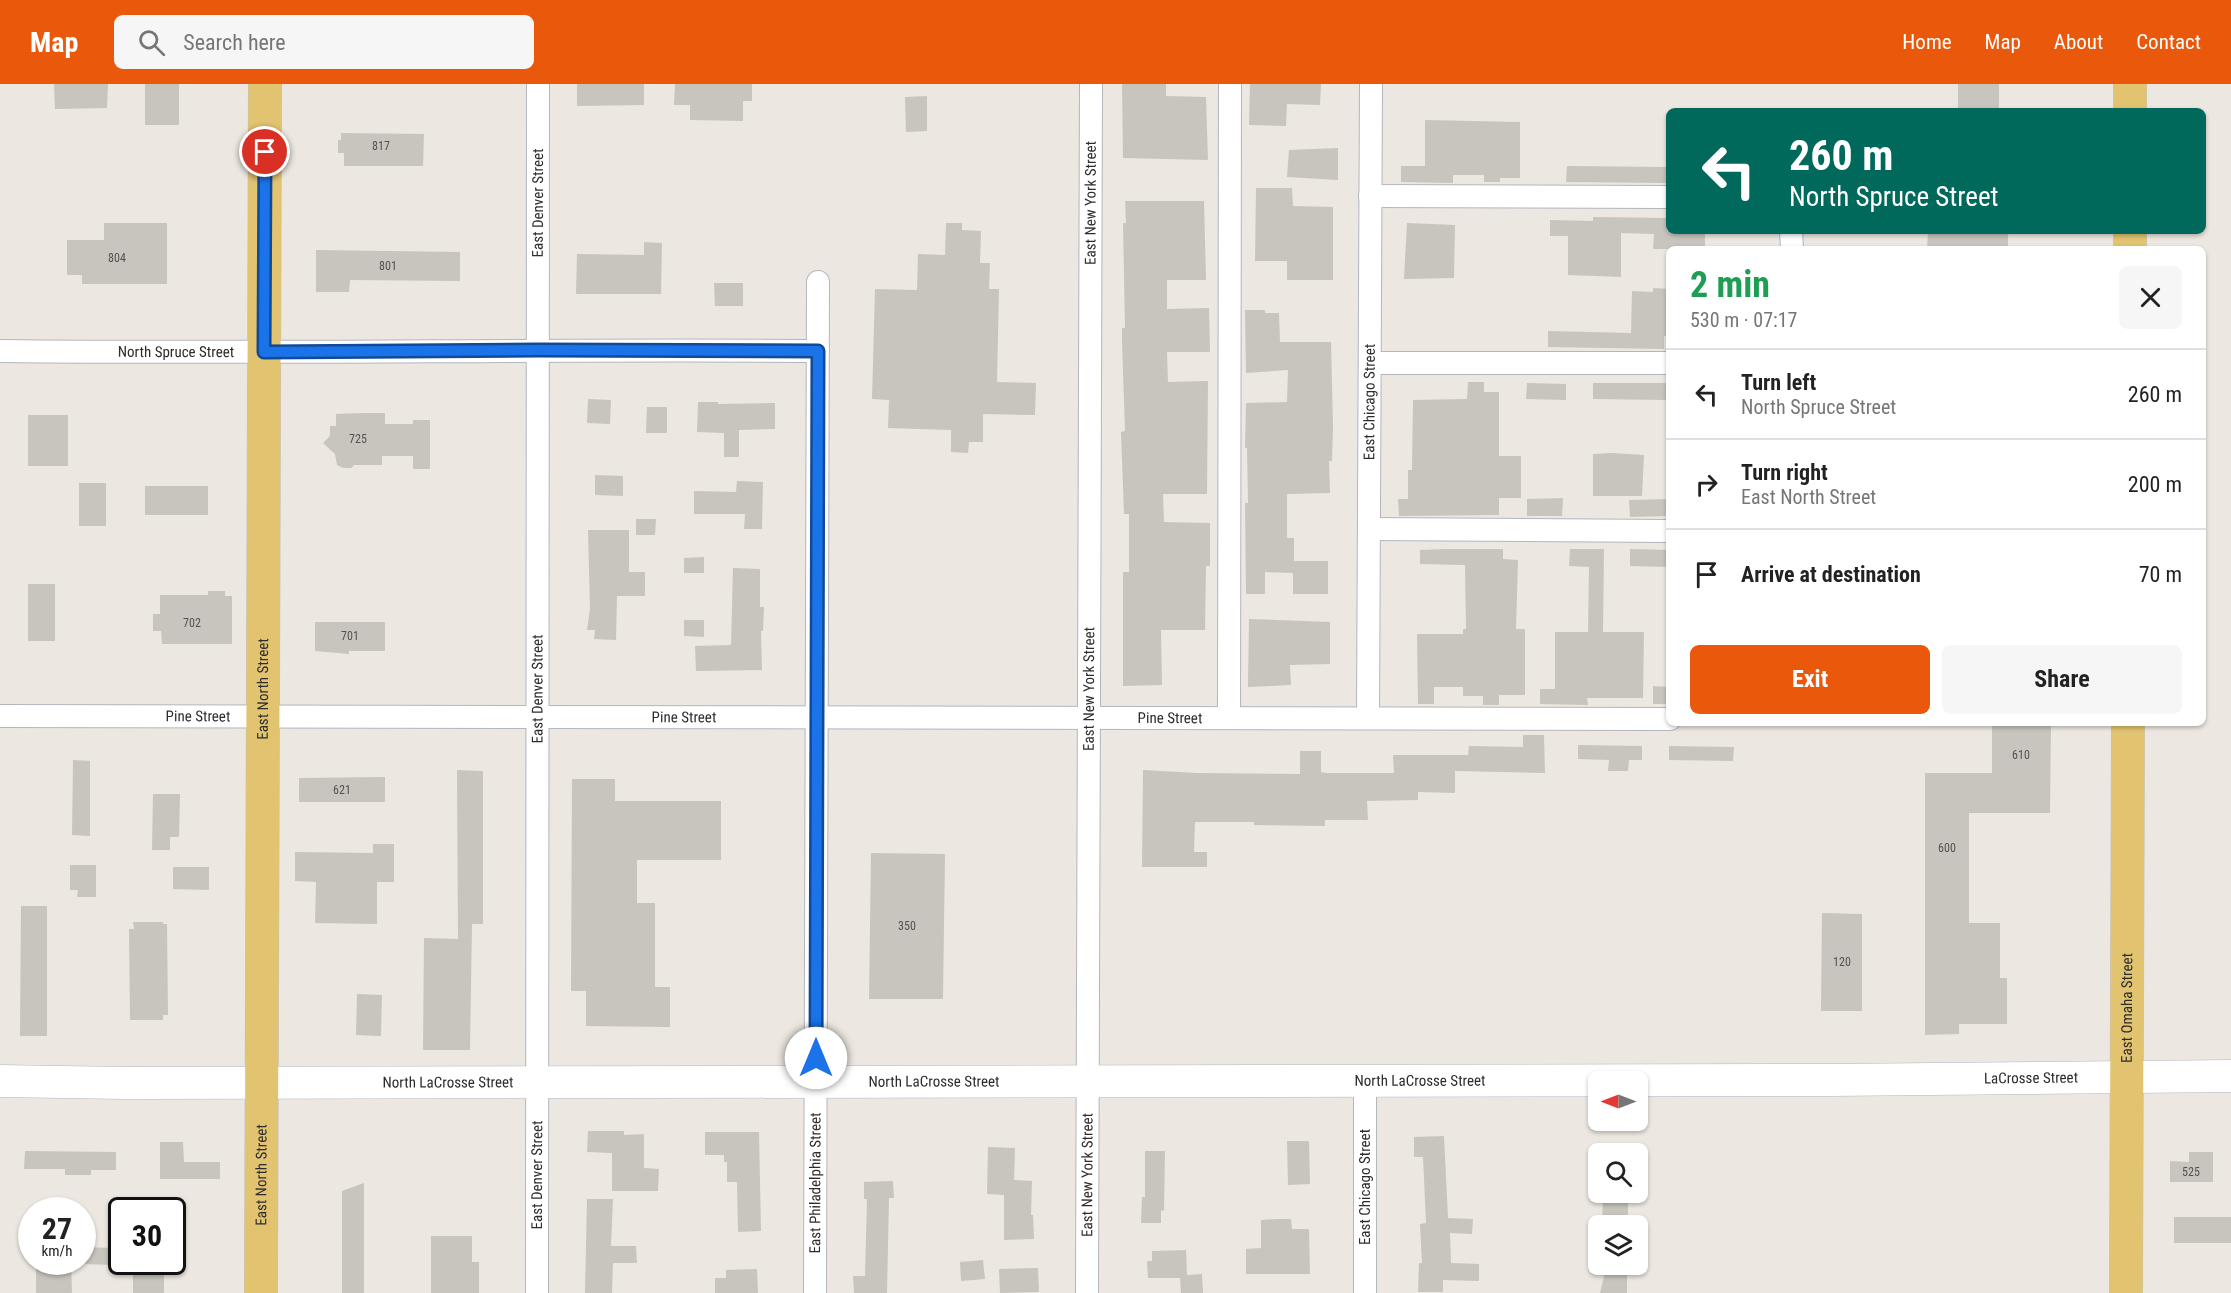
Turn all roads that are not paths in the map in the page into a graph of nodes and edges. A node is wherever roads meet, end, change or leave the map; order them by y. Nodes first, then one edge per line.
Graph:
1 (265, 84) edge
2 (538, 84) edge
3 (1091, 84) edge
4 (1230, 84) edge
5 (1371, 84) edge
6 (2130, 84) edge
7 (2130, 108) edge
8 (1370, 196) junction
9 (1666, 197) edge
10 (818, 282) dead end
11 (537, 350) junction
12 (0, 351) edge
13 (818, 351) junction
14 (264, 352) junction
15 (1370, 363) junction
16 (1666, 363) edge
17 (1369, 529) junction
18 (1666, 531) edge
19 (0, 716) edge
20 (263, 717) junction
21 (536, 717) junction
22 (817, 717) junction
23 (1089, 717) junction
24 (1229, 718) junction
25 (1368, 718) junction
26 (1666, 719) edge
27 (2128, 726) edge
28 (2127, 1076) junction
29 (2231, 1076) edge
30 (1365, 1080) junction
31 (1832, 1080) joint
32 (0, 1081) edge
33 (261, 1081) junction
34 (537, 1081) junction
35 (816, 1081) junction
36 (1087, 1081) junction
37 (261, 1293) edge
38 (537, 1293) edge
39 (815, 1293) edge
40 (1087, 1293) edge
41 (1365, 1293) edge
42 (2126, 1293) edge

1 - 14 main road, East North Street
2 - 11 street, East Denver Street
3 - 23 street, East New York Street
4 - 24 street
5 - 8 street, East Chicago Street
6 - 7 main road
8 - 9 street
8 - 15 street, East Chicago Street
10 - 13 street, East Philadelphia Street
11 - 13 street, North Spruce Street
11 - 14 street, North Spruce Street
11 - 21 street, East Denver Street
12 - 14 street, North Spruce Street
13 - 22 street, East Philadelphia Street
14 - 20 main road, East North Street
15 - 16 street
15 - 17 street, East Chicago Street
17 - 18 street
17 - 25 street, East Chicago Street
19 - 20 street, Pine Street
20 - 21 street, Pine Street
20 - 33 main road, East North Street
21 - 22 street, Pine Street
21 - 34 street, East Denver Street
22 - 23 street, Pine Street
22 - 35 street, East Philadelphia Street
23 - 24 street, Pine Street
23 - 36 street, East New York Street
24 - 25 street, Pine Street
25 - 26 street, Pine Street
27 - 28 main road, East Omaha Street
28 - 29 main road, LaCrosse Street
28 - 31 main road, LaCrosse Street
28 - 42 main road, East Omaha Street
30 - 31 main road, North LaCrosse Street
30 - 36 main road, North LaCrosse Street
30 - 41 street, East Chicago Street
32 - 33 main road, North LaCrosse Street
33 - 34 main road, North LaCrosse Street
33 - 37 main road, East North Street
34 - 35 main road, North LaCrosse Street
34 - 38 street, East Denver Street
35 - 36 main road, North LaCrosse Street
35 - 39 street, East Philadelphia Street
36 - 40 street, East New York Street

